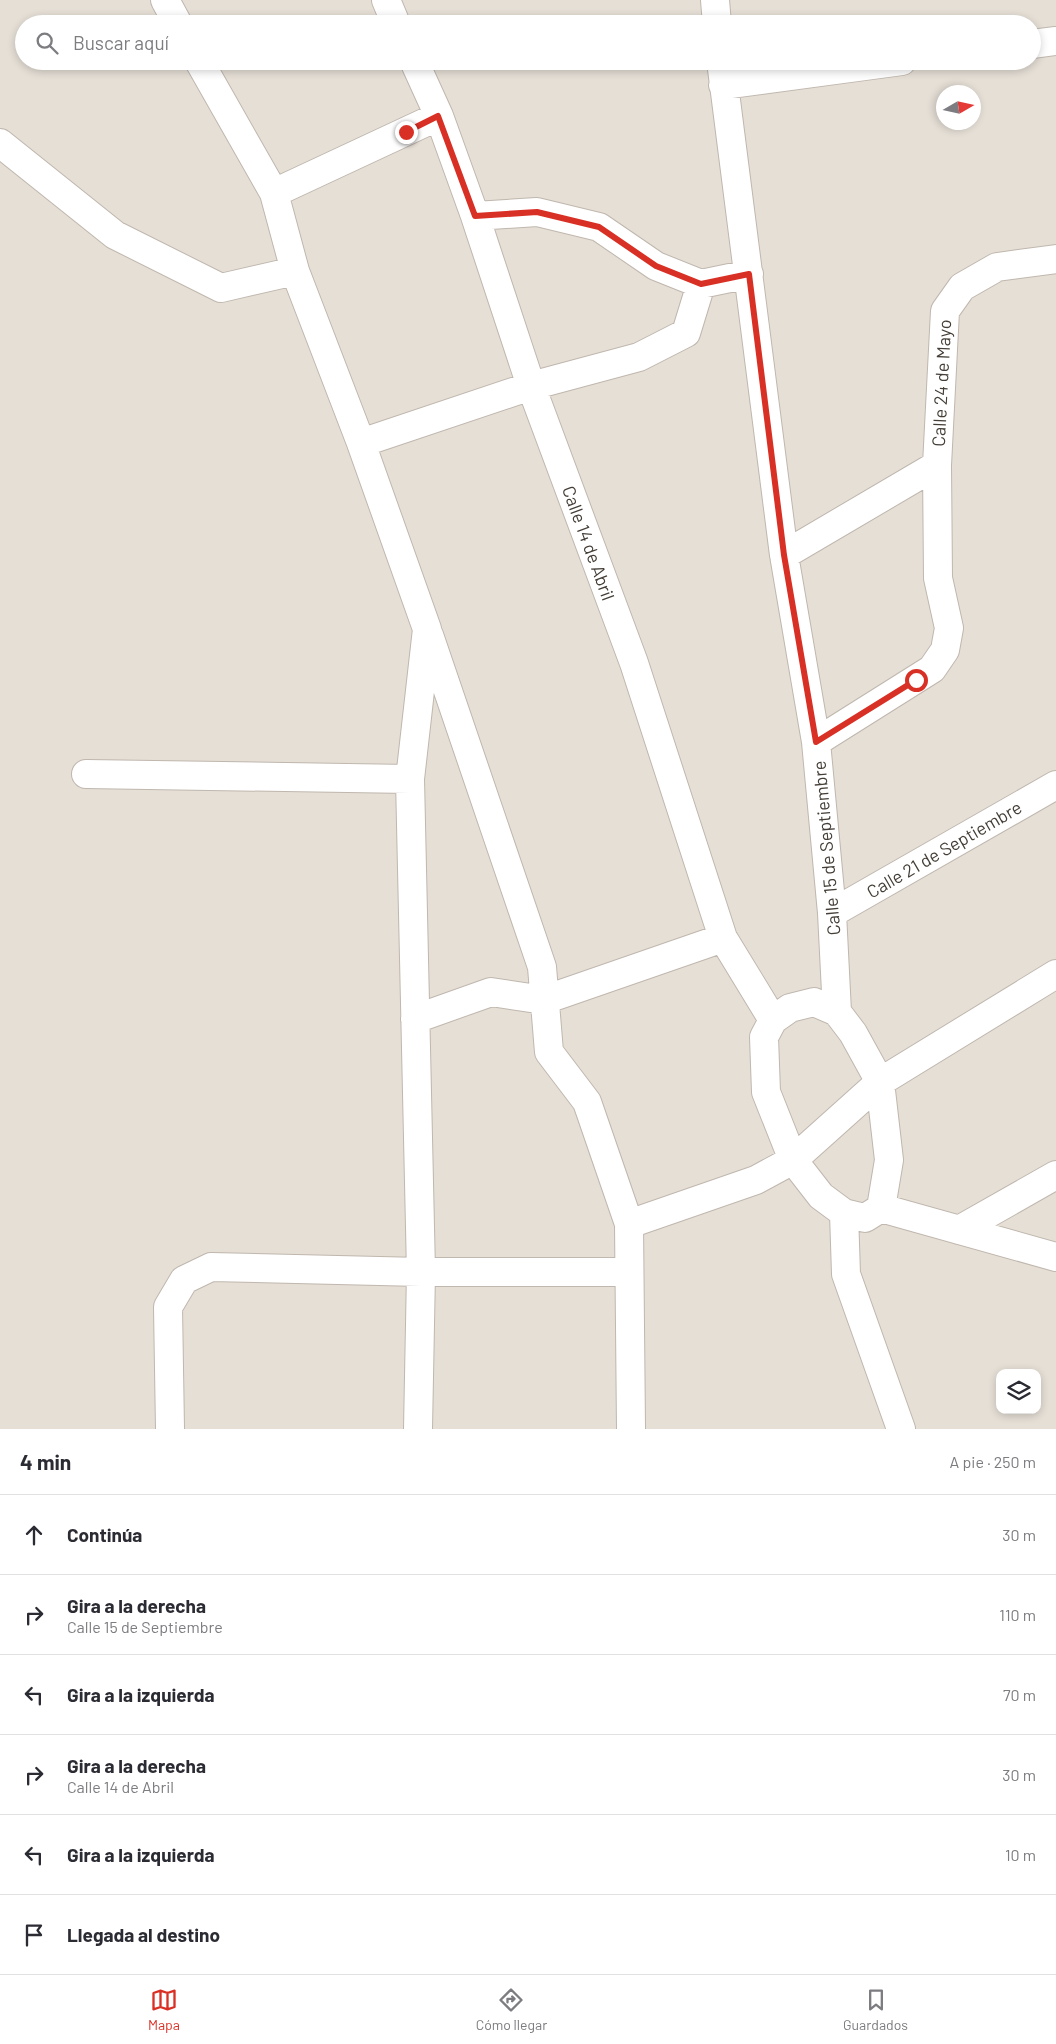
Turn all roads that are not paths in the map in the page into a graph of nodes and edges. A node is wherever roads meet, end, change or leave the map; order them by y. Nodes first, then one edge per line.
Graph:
1 (164, 0) edge
2 (386, 0) edge
3 (715, 0) edge
4 (173, 15) edge
5 (392, 15) edge
6 (716, 15) edge
7 (1056, 41) edge
8 (1041, 43) edge
9 (204, 70) edge
10 (418, 70) edge
11 (767, 70) edge
12 (722, 73) edge
13 (438, 116) junction
14 (0, 143) edge
15 (274, 193) junction
16 (475, 216) junction
17 (1056, 259) edge
18 (296, 271) junction
19 (749, 274) junction
20 (701, 284) junction
21 (531, 386) junction
22 (361, 443) junction
23 (937, 465) junction
24 (784, 555) junction
25 (427, 629) junction
26 (816, 742) junction
27 (86, 774) dead end
28 (410, 779) junction
29 (1056, 785) edge
30 (832, 913) junction
31 (723, 938) junction
32 (1056, 974) edge
33 (544, 1000) junction
34 (838, 1012) junction
35 (415, 1019) junction
36 (773, 1020) junction
37 (880, 1082) junction
38 (793, 1160) junction
39 (1056, 1175) edge
40 (881, 1208) junction
41 (844, 1213) junction
42 (630, 1224) junction
43 (959, 1230) junction
44 (1056, 1258) edge
45 (421, 1272) junction
46 (629, 1272) junction
47 (170, 1429) edge
48 (418, 1429) edge
49 (631, 1429) edge
50 (901, 1429) edge

1 - 4 street
2 - 5 street
3 - 6 street
7 - 8 street
9 - 15 street
10 - 13 street, Calle 14 de Abril
11 - 12 street
12 - 19 street, Calle 15 de Septiembre
13 - 15 street
13 - 16 street, Calle 14 de Abril
14 - 18 street
15 - 18 street
16 - 20 street
16 - 21 street, Calle 14 de Abril
17 - 23 street, Calle 24 de Mayo
18 - 22 street
19 - 20 street
19 - 24 street, Calle 15 de Septiembre
20 - 21 street
21 - 22 street
21 - 31 street, Calle 14 de Abril
22 - 25 street
23 - 24 street, Calle 24 de Mayo
23 - 26 street, Calle 24 de Mayo
24 - 26 street, Calle 15 de Septiembre
25 - 28 street
25 - 33 street
26 - 30 street, Calle 15 de Septiembre
27 - 28 street
28 - 35 street
29 - 30 street, Calle 21 de Septiembre
30 - 34 street, Calle 15 de Septiembre
31 - 33 street
31 - 36 street, Calle 14 de Abril
32 - 37 street
33 - 35 street
33 - 42 street
34 - 36 street
34 - 37 street
35 - 45 street
36 - 38 street
37 - 38 street
37 - 40 street
38 - 41 street
38 - 42 street
39 - 43 street
40 - 41 street
40 - 43 street
41 - 50 street
42 - 46 street
43 - 44 street
45 - 46 street
45 - 47 street
45 - 48 street
46 - 49 street

